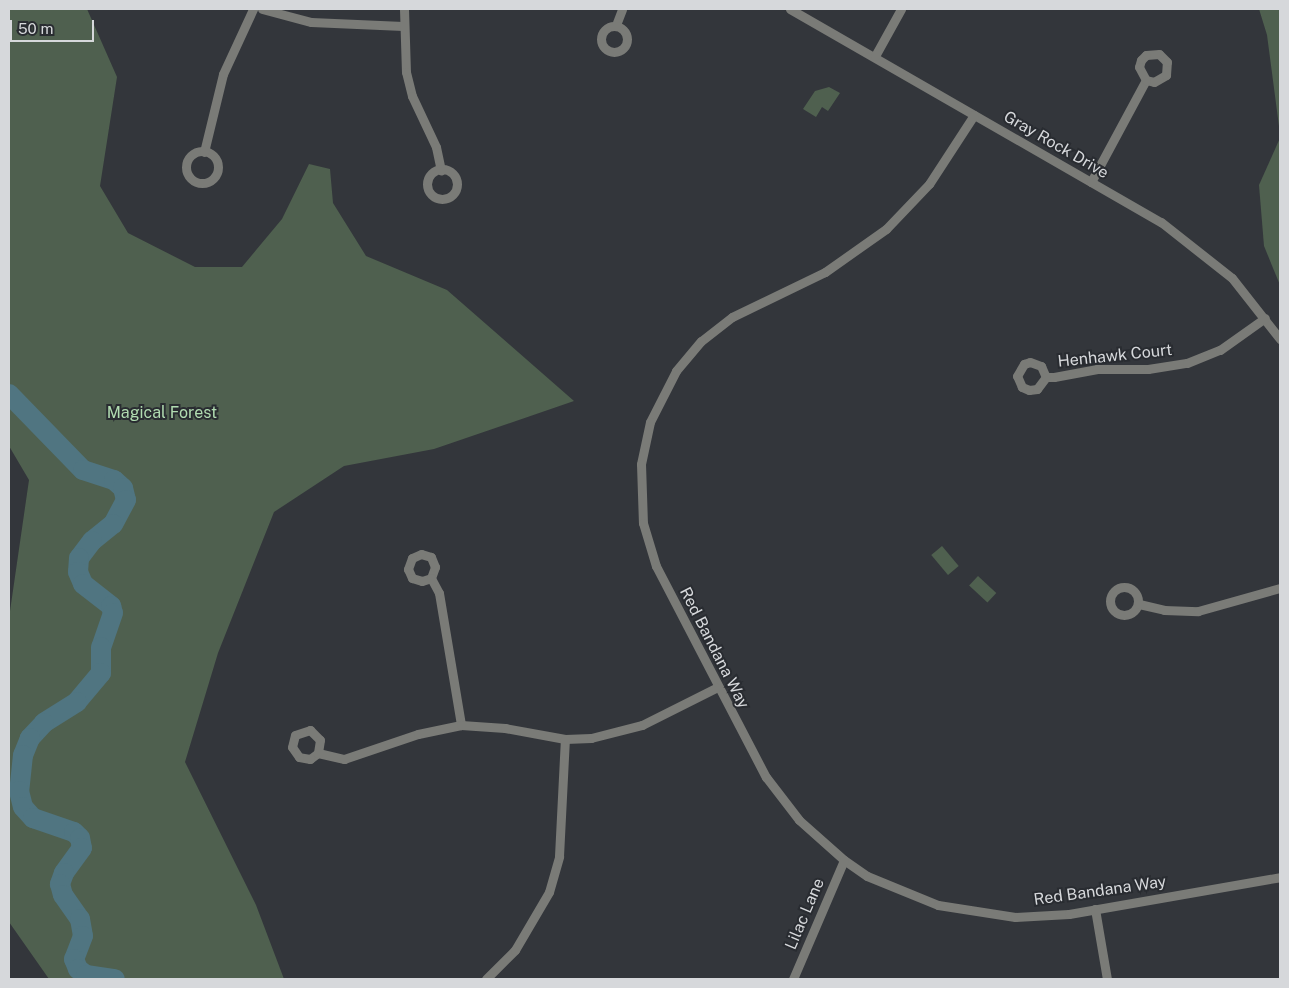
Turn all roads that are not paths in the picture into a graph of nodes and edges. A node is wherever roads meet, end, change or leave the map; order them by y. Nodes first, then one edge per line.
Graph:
1 (252, 9) edge
2 (262, 9) edge
3 (404, 9) edge
4 (622, 9) edge
5 (790, 9) edge
6 (901, 9) edge
7 (616, 25) dead end
8 (403, 26) junction
9 (875, 56) junction
10 (1146, 80) dead end
11 (974, 115) junction
12 (204, 152) dead end
13 (441, 170) dead end
14 (1091, 182) junction
15 (1265, 318) junction
16 (1280, 339) edge
17 (1046, 377) dead end
18 (431, 578) dead end
19 (1280, 588) edge
20 (1139, 604) dead end
21 (716, 688) junction
22 (461, 725) junction
23 (566, 739) junction
24 (318, 753) dead end
25 (844, 860) junction
26 (1280, 877) edge
27 (1094, 909) junction
28 (486, 979) edge
29 (793, 979) edge
30 (1107, 979) edge

1 - 12 street
2 - 8 street
3 - 8 street
4 - 7 street
5 - 9 street, Gray Rock Drive
6 - 9 street
8 - 13 street
9 - 11 street, Gray Rock Drive
10 - 14 street
11 - 14 street, Gray Rock Drive
11 - 21 street, Red Bandana Way
14 - 15 street, Gray Rock Drive
15 - 16 street, Gray Rock Drive
15 - 17 street, Henhawk Court
18 - 22 street
19 - 20 street
21 - 23 street
21 - 25 street, Red Bandana Way
22 - 23 street
22 - 24 street
23 - 28 street
25 - 27 street, Red Bandana Way
25 - 29 street, Lilac Lane
26 - 27 street, Red Bandana Way
27 - 30 street

